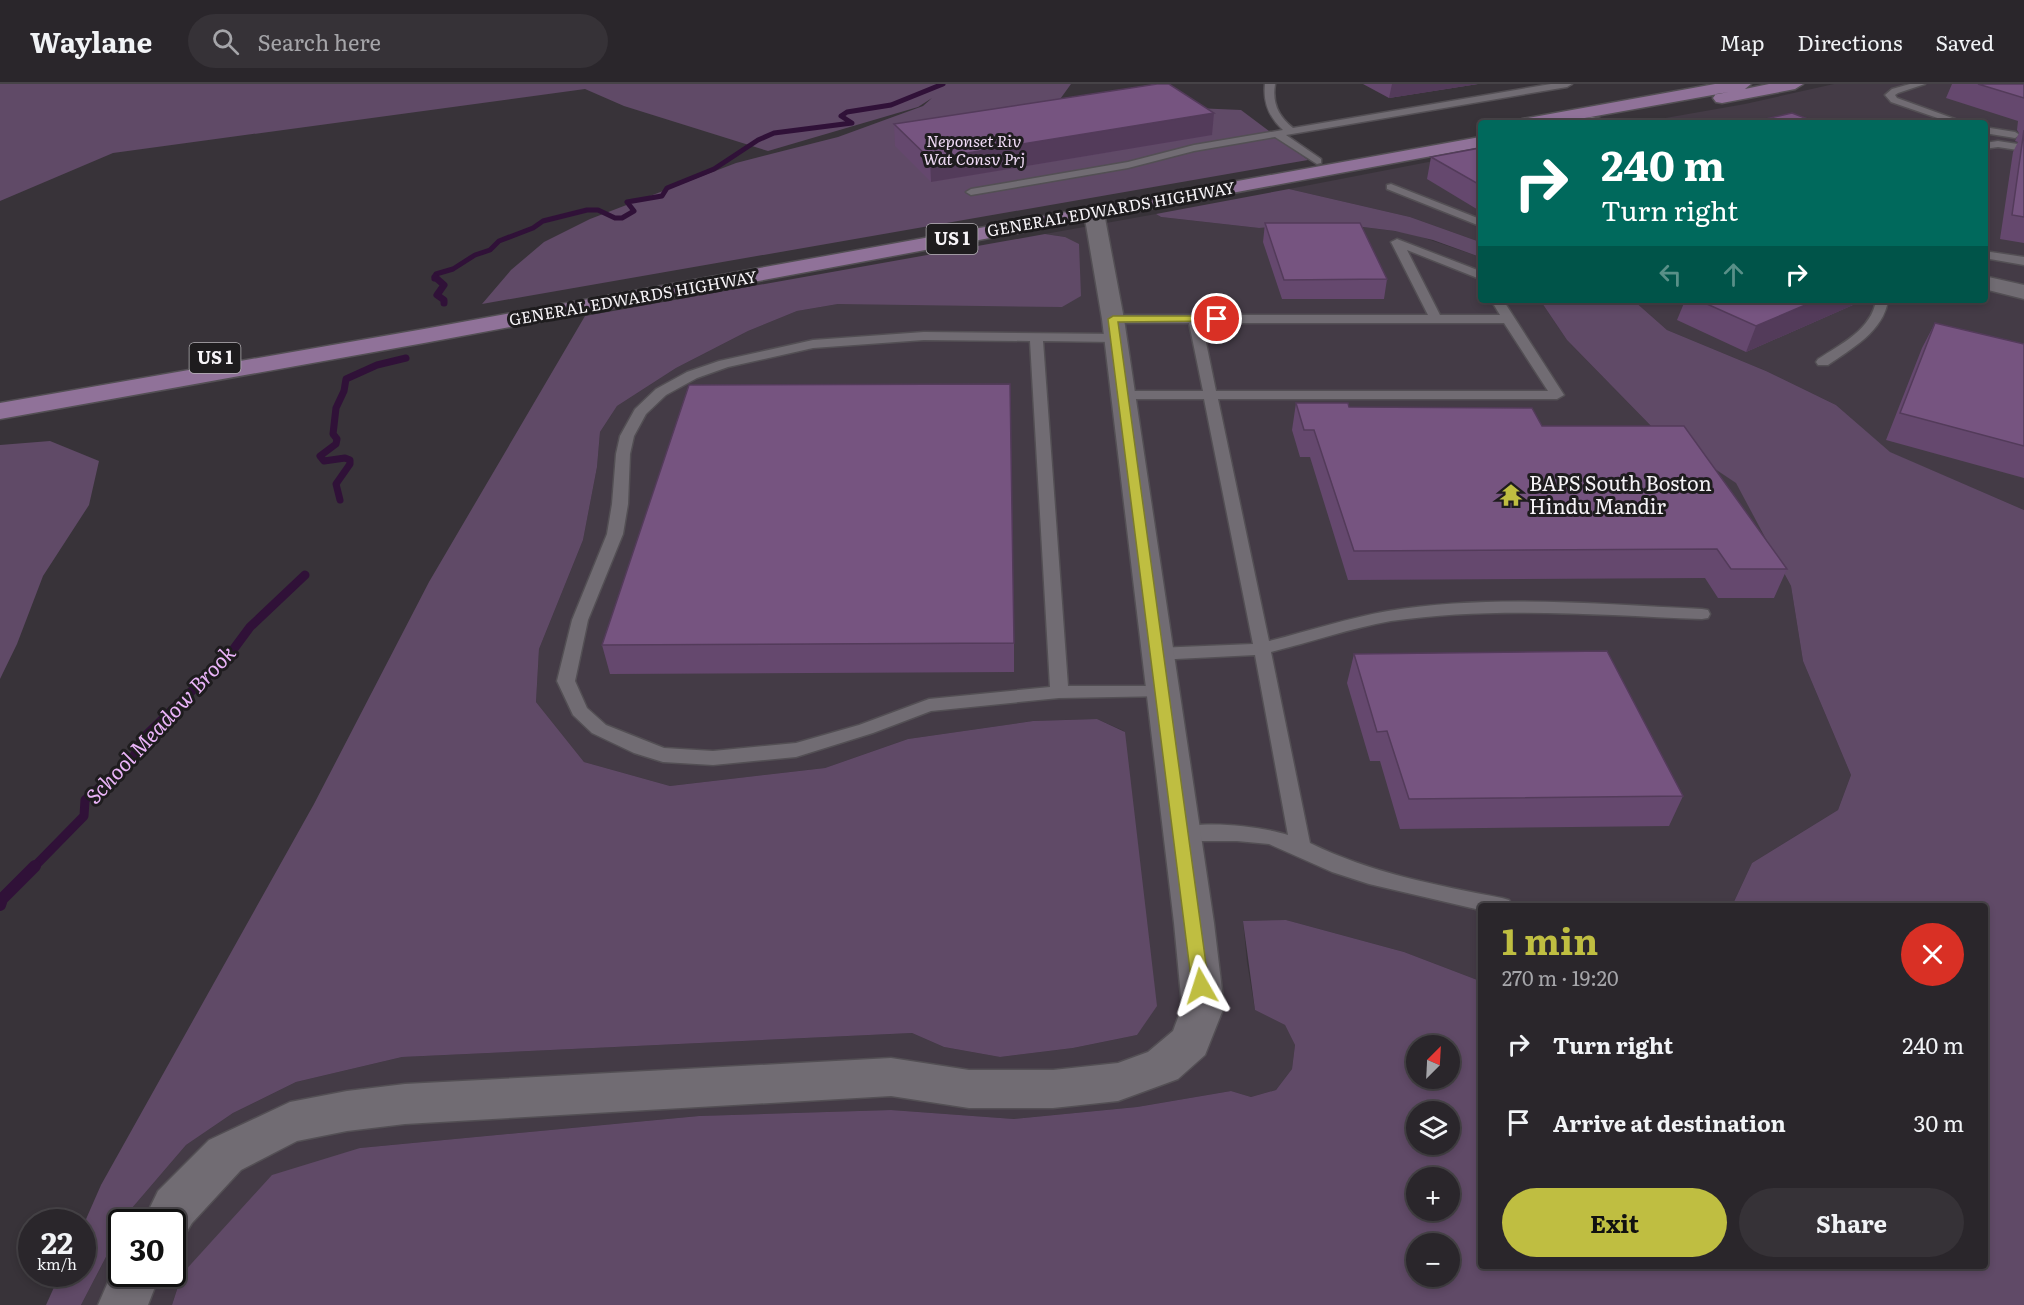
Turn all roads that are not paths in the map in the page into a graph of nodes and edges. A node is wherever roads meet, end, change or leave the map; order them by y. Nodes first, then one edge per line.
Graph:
1 (1270, 84) edge
2 (1567, 84) edge
3 (1743, 84) edge
4 (1795, 84) edge
5 (1920, 84) edge
6 (1545, 120) edge
7 (1607, 120) edge
8 (1952, 120) edge
9 (1988, 131) edge
10 (1291, 132) junction
11 (1478, 132) edge
12 (1277, 134) junction
13 (2024, 136) edge
14 (1478, 142) edge
15 (1988, 145) edge
16 (2024, 148) edge
17 (1317, 161) junction
18 (1391, 187) dead end
19 (971, 192) dead end
20 (1094, 213) junction
21 (1478, 222) edge
22 (1988, 255) edge
23 (2024, 261) edge
24 (1478, 274) edge
25 (1988, 283) edge
26 (2024, 291) edge
27 (1499, 303) edge
28 (1882, 303) edge
29 (1195, 319) junction
30 (1436, 319) junction
31 (1509, 319) junction
32 (1113, 328) junction
33 (427, 329) junction
34 (1036, 336) junction
35 (1823, 362) dead end
36 (1121, 395) junction
37 (1211, 395) junction
38 (0, 396) edge
39 (0, 411) edge
40 (1702, 614) dead end
41 (1262, 648) junction
42 (1156, 654) junction
43 (1059, 692) junction
44 (1162, 692) junction
45 (1182, 834) junction
46 (1300, 846) junction
47 (1485, 903) edge
48 (174, 1209) edge
49 (131, 1287) edge
50 (123, 1305) edge

1 - 10 lane
2 - 10 lane
3 - 6 main road
4 - 7 main road
5 - 8 lane
9 - 13 lane
10 - 12 lane
11 - 17 main road, GENERAL EDWARDS HIGHWAY / US 1
12 - 17 lane
12 - 19 lane
14 - 20 main road, GENERAL EDWARDS HIGHWAY / US 1
15 - 16 lane
17 - 33 main road, GENERAL EDWARDS HIGHWAY / US 1
18 - 21 lane
20 - 32 street
20 - 33 main road, GENERAL EDWARDS HIGHWAY / US 1
22 - 23 lane
24 - 30 lane
25 - 26 street
27 - 31 lane
28 - 35 lane
29 - 30 lane
29 - 32 lane
29 - 37 lane
30 - 31 lane
31 - 37 lane
32 - 34 lane
32 - 36 street
33 - 38 main road, US 1
33 - 39 main road, US 1
34 - 43 lane
34 - 43 lane
36 - 37 lane
36 - 42 street
37 - 41 lane
40 - 41 lane
41 - 42 lane
41 - 46 lane
42 - 44 street
43 - 44 lane
44 - 45 street
45 - 46 lane
45 - 48 street
46 - 47 lane
49 - 50 street

